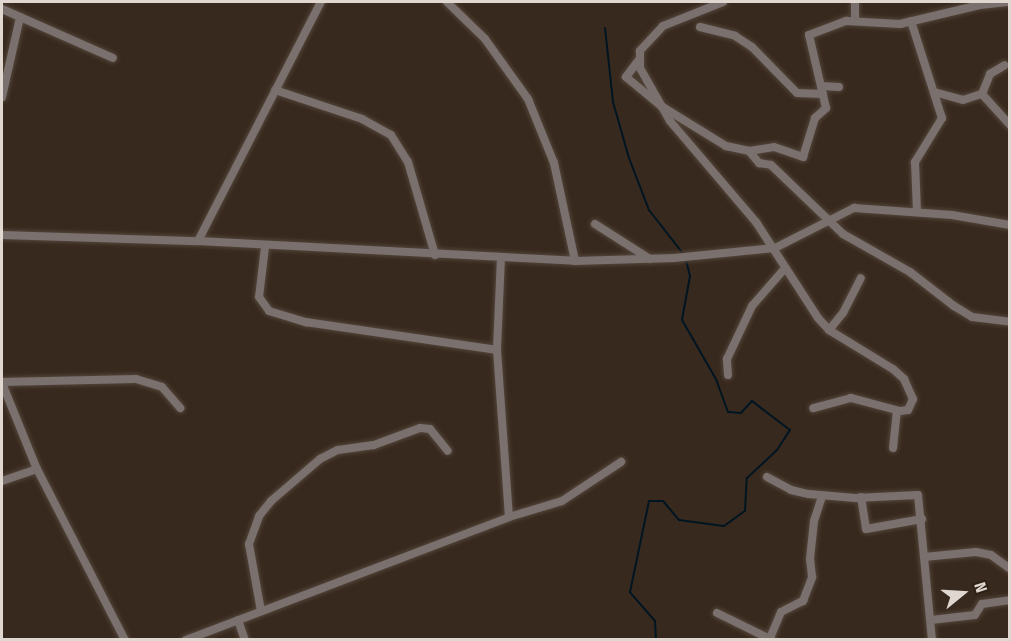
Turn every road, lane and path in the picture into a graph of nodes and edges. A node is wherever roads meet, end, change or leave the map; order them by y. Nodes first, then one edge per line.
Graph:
1 (321, 2) edge
2 (447, 2) edge
3 (723, 2) edge
4 (855, 2) edge
5 (1010, 2) edge
6 (2, 9) edge
7 (20, 17) junction
8 (855, 21) junction
9 (911, 21) junction
10 (700, 27) dead end
11 (113, 58) dead end
12 (638, 61) junction
13 (1005, 65) dead end
14 (838, 87) dead end
15 (275, 90) junction
16 (822, 90) junction
17 (934, 92) junction
18 (982, 94) junction
19 (2, 97) edge
20 (661, 106) junction
21 (1010, 125) edge
22 (749, 151) junction
23 (917, 212) junction
24 (828, 220) junction
25 (595, 224) dead end
26 (1010, 225) edge
27 (2, 236) edge
28 (198, 241) junction
29 (265, 247) junction
30 (775, 248) junction
31 (435, 255) junction
32 (501, 257) junction
33 (651, 259) junction
34 (575, 261) junction
35 (785, 268) junction
36 (861, 278) dead end
37 (1010, 322) edge
38 (829, 330) junction
39 (497, 350) junction
40 (728, 375) dead end
41 (2, 383) edge
42 (180, 408) dead end
43 (813, 408) dead end
44 (897, 411) junction
45 (893, 448) dead end
46 (448, 451) dead end
47 (621, 462) dead end
48 (37, 469) junction
49 (767, 477) dead end
50 (2, 481) edge
51 (822, 496) junction
52 (861, 497) junction
53 (509, 517) junction
54 (922, 519) junction
55 (924, 557) junction
56 (1010, 569) edge
57 (1010, 600) edge
58 (261, 611) junction
59 (717, 613) dead end
60 (238, 620) junction
61 (931, 620) junction
62 (125, 639) edge
63 (186, 639) edge
64 (245, 639) edge
65 (771, 639) edge
66 (932, 639) edge

1 - 15 street
2 - 34 street
3 - 12 street
4 - 8 street
5 - 9 street
6 - 7 street
7 - 11 street
7 - 19 street
8 - 9 street
8 - 16 street
9 - 17 street
10 - 16 street
12 - 20 street
12 - 20 street
13 - 18 street
14 - 16 street
15 - 28 street
15 - 31 street
16 - 22 street
17 - 18 street
17 - 23 street
18 - 21 street
20 - 22 street
20 - 30 street
22 - 24 street
23 - 24 street
23 - 26 street
24 - 30 street
24 - 37 street
25 - 33 street
27 - 28 street
28 - 29 street
29 - 31 street
29 - 39 street
30 - 33 street
30 - 35 street
31 - 32 street
32 - 34 street
32 - 39 street
33 - 34 street
35 - 38 street
35 - 40 street
36 - 38 street
38 - 44 street
39 - 53 street
41 - 42 street
41 - 48 street
43 - 44 street
44 - 45 street
46 - 58 street
47 - 53 street
48 - 50 street
48 - 62 street
49 - 51 street
51 - 52 street
51 - 65 street
52 - 54 street
52 - 54 street
53 - 58 street
54 - 55 street
55 - 56 street
55 - 61 street
57 - 61 street
58 - 60 street
59 - 65 street
60 - 63 street
60 - 64 street
61 - 66 street

